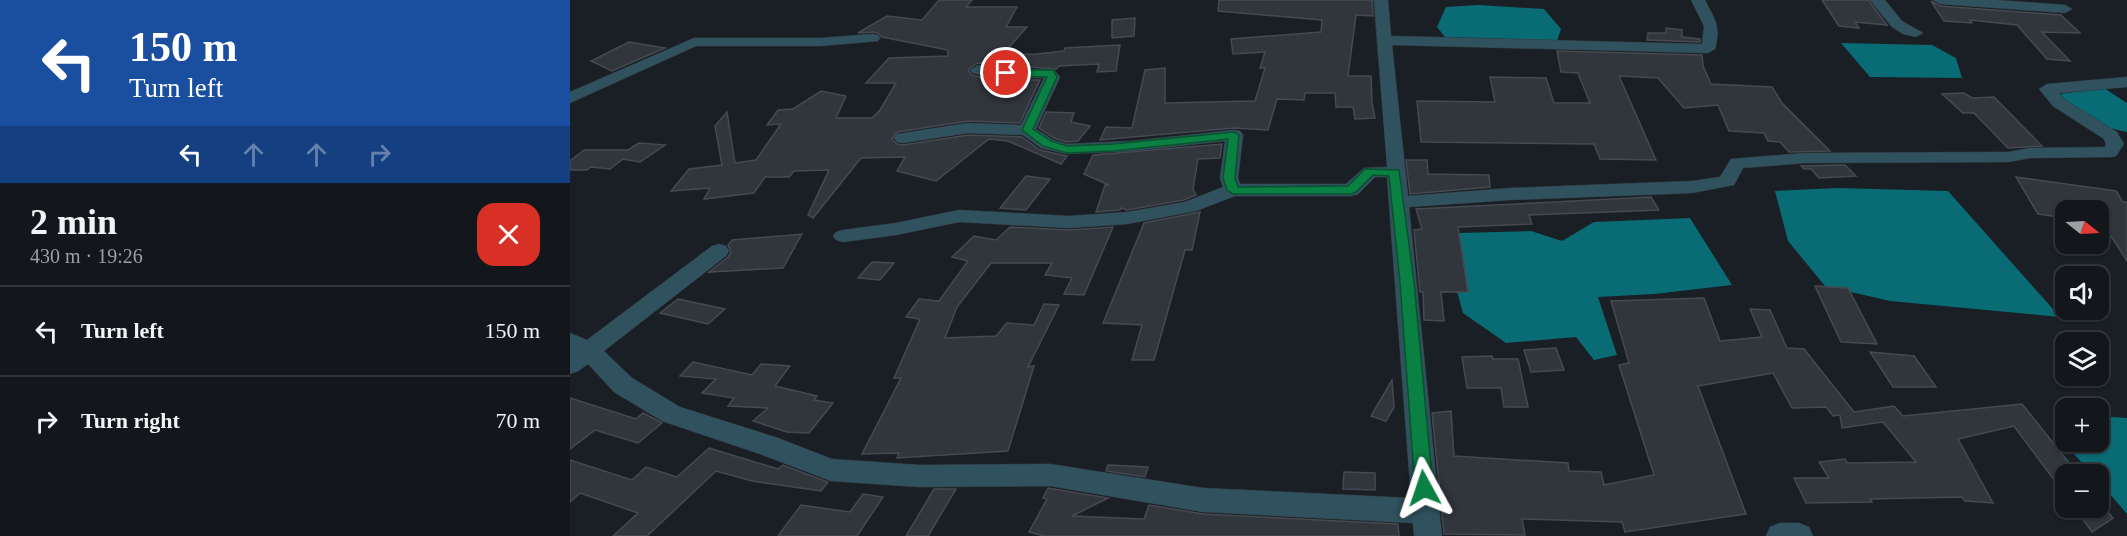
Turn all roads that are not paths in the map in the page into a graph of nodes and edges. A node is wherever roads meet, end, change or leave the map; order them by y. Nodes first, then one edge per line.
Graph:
1 (1381, 0) edge
2 (1698, 0) edge
3 (1877, 0) edge
4 (1940, 0) edge
5 (2065, 9) dead end
6 (1916, 33) dead end
7 (873, 38) dead end
8 (1384, 40) junction
9 (978, 70) dead end
10 (2127, 82) edge
11 (570, 98) edge
12 (1028, 130) junction
13 (903, 138) dead end
14 (1395, 172) junction
15 (1233, 190) junction
16 (1400, 202) junction
17 (843, 236) dead end
18 (719, 251) dead end
19 (576, 352) edge
20 (1427, 523) edge
21 (1780, 536) edge
22 (1799, 536) edge

1 - 8 street
2 - 8 street
3 - 6 street
4 - 5 street
7 - 11 street
8 - 14 street
9 - 12 street
10 - 16 street
12 - 13 street
12 - 15 street
14 - 15 street
14 - 16 street
15 - 17 street
16 - 20 street
18 - 19 street
19 - 20 street
21 - 22 street

